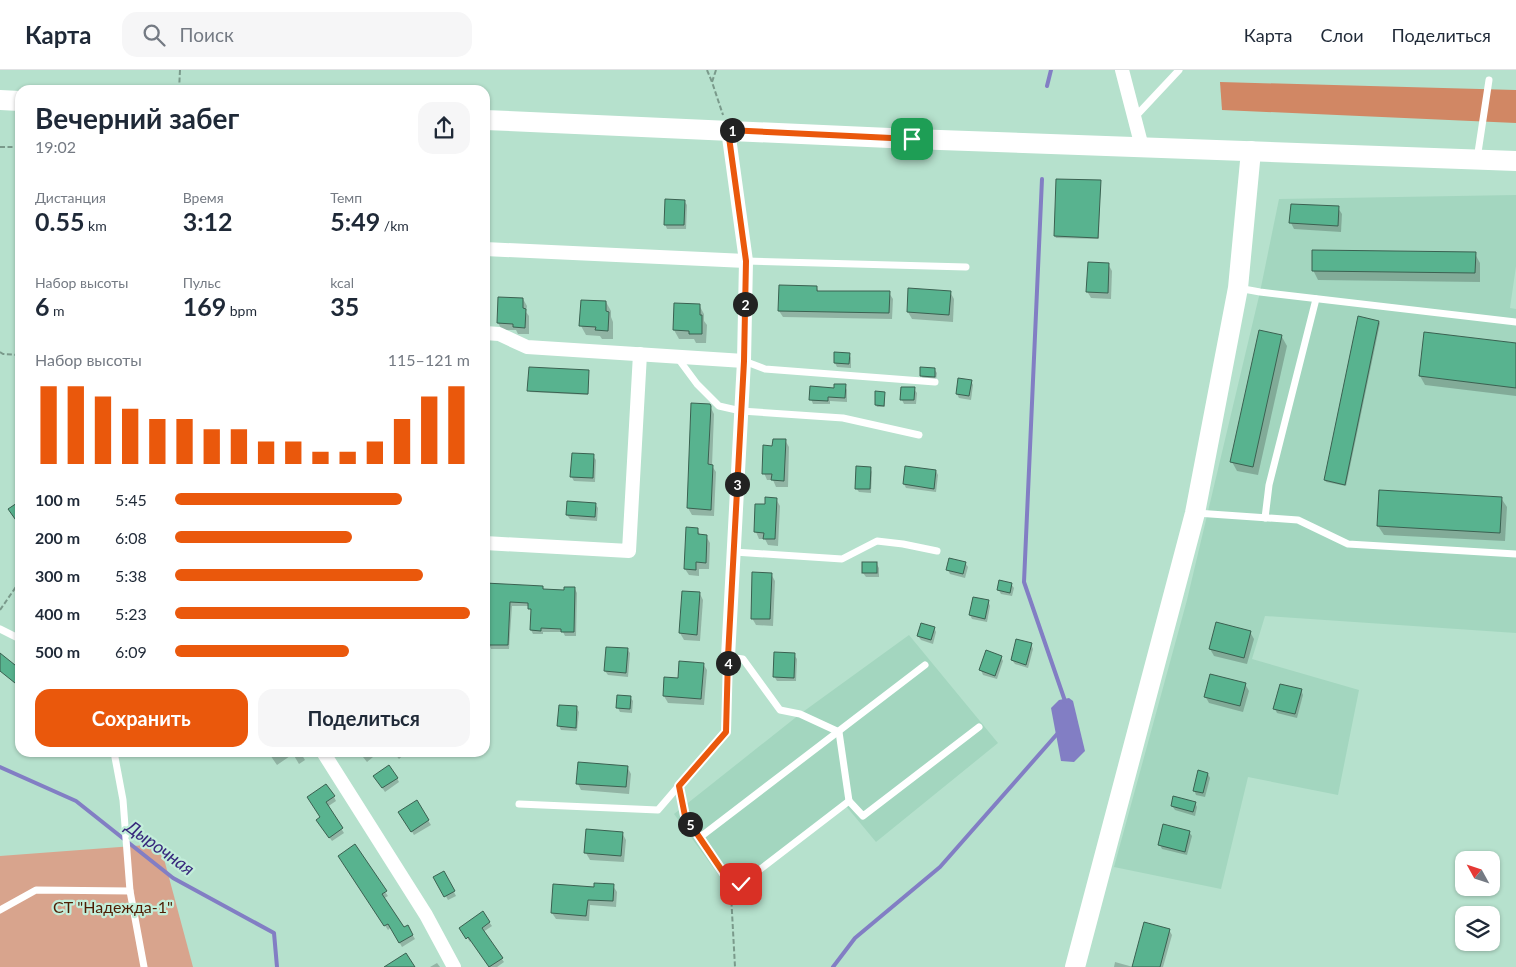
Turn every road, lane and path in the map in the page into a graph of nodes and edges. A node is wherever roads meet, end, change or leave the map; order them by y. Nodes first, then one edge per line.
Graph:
1 (180, 70) edge
2 (707, 70) edge
3 (716, 70) edge
4 (1122, 70) edge
5 (1179, 70) edge
6 (1488, 80) dead end
7 (712, 82) junction
8 (179, 85) edge
9 (0, 100) edge
10 (15, 101) edge
11 (1135, 117) junction
12 (490, 120) edge
13 (728, 130) junction
14 (0, 147) edge
15 (15, 147) edge
16 (1142, 147) junction
17 (1251, 151) junction
18 (1477, 159) junction
19 (1516, 161) edge
20 (490, 249) edge
21 (746, 261) junction
22 (966, 267) dead end
23 (1238, 288) junction
24 (1316, 299) junction
25 (1516, 322) edge
26 (490, 333) edge
27 (0, 352) edge
28 (640, 354) junction
29 (15, 355) edge
30 (677, 357) junction
31 (744, 361) junction
32 (935, 382) dead end
33 (741, 411) junction
34 (918, 435) dead end
35 (1195, 513) junction
36 (1265, 518) junction
37 (490, 543) edge
38 (937, 551) dead end
39 (734, 552) junction
40 (1516, 554) edge
41 (15, 588) edge
42 (0, 610) edge
43 (0, 629) edge
44 (15, 636) edge
45 (728, 657) junction
46 (925, 665) dead end
47 (979, 727) dead end
48 (839, 732) junction
49 (115, 757) edge
50 (326, 757) edge
51 (679, 786) junction
52 (849, 801) junction
53 (519, 804) dead end
54 (699, 838) junction
55 (731, 884) junction
56 (130, 891) junction
57 (0, 910) edge
58 (144, 967) edge
59 (454, 967) edge
60 (734, 967) edge
61 (1074, 967) edge

1 - 8 path
2 - 7 path
3 - 7 path
4 - 11 street
5 - 11 lane
6 - 18 lane
7 - 13 path
9 - 10 main road
11 - 16 street
12 - 13 main road
13 - 16 main road
13 - 21 street
14 - 15 path
16 - 17 main road
17 - 18 main road
17 - 23 main road
18 - 19 main road
20 - 21 street
21 - 22 lane
21 - 31 street
23 - 24 lane
23 - 35 main road
24 - 25 lane
24 - 36 lane
26 - 28 street
27 - 29 path
28 - 30 street
28 - 37 street
30 - 31 street
30 - 33 lane
31 - 32 lane
31 - 33 street
33 - 34 lane
33 - 39 street
35 - 36 lane
35 - 61 main road
36 - 40 lane
38 - 39 lane
39 - 45 street
41 - 42 path
43 - 44 lane
45 - 48 lane
45 - 51 lane
46 - 48 lane
47 - 52 lane
48 - 52 lane
48 - 54 lane
49 - 56 lane
50 - 59 street
51 - 53 lane
51 - 54 lane
52 - 55 lane
54 - 55 lane
55 - 60 path
56 - 57 lane
56 - 58 lane

